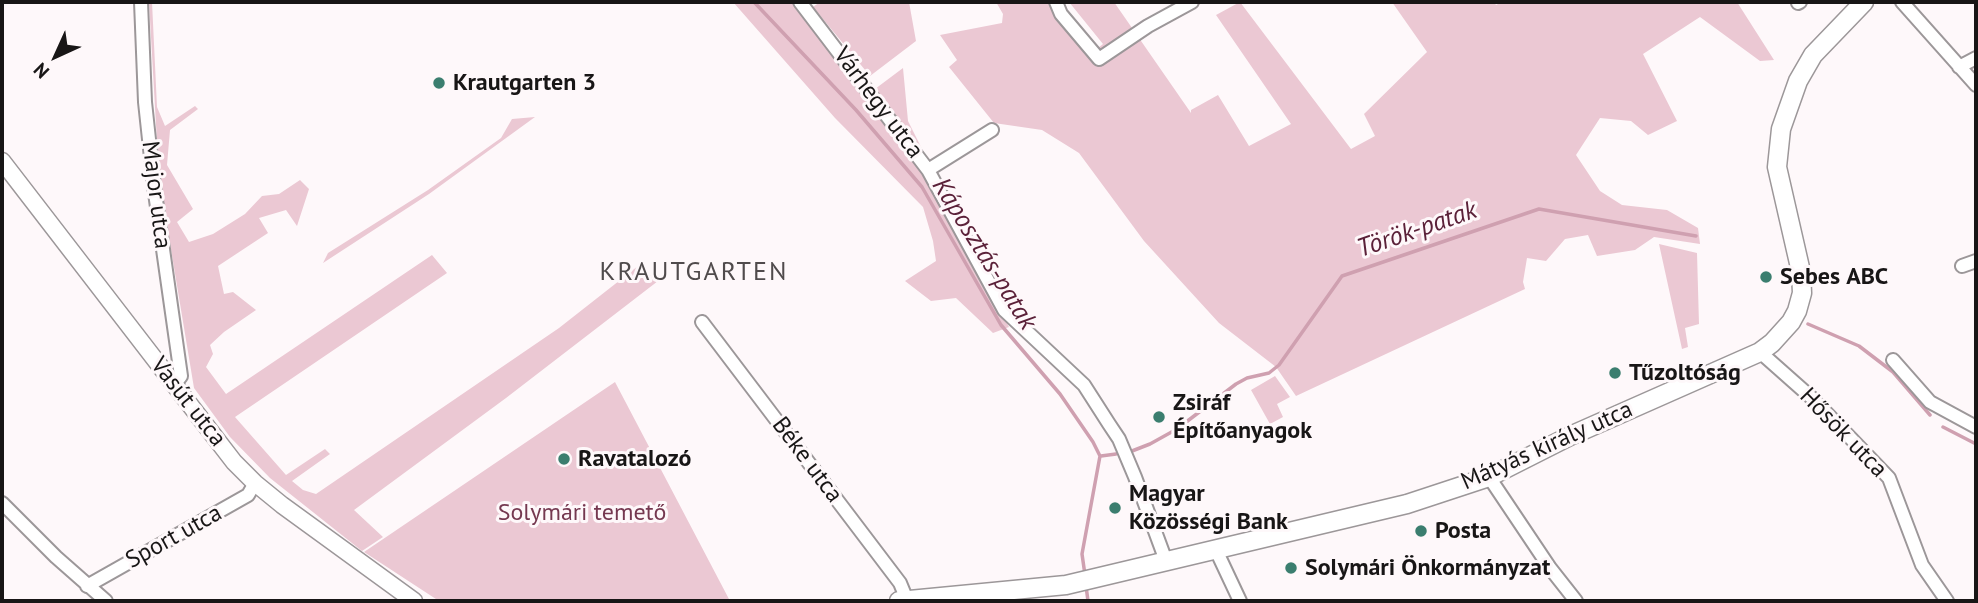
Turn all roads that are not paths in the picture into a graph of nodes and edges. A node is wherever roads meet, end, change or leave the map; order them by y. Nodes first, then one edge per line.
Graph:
1 (141, 2) edge
2 (800, 2) edge
3 (1056, 2) edge
4 (1192, 2) edge
5 (1864, 2) edge
6 (1902, 2) edge
7 (1976, 58) edge
8 (1959, 67) junction
9 (1976, 85) edge
10 (992, 130) dead end
11 (2, 161) edge
12 (928, 170) junction
13 (1976, 261) edge
14 (1962, 266) dead end
15 (702, 322) dead end
16 (1760, 352) junction
17 (1893, 360) dead end
18 (174, 385) junction
19 (1976, 427) edge
20 (1489, 477) junction
21 (255, 482) junction
22 (2, 503) edge
23 (1216, 550) junction
24 (1166, 561) junction
25 (87, 586) junction
26 (998, 597) edge
27 (903, 600) edge
28 (106, 601) edge
29 (414, 601) edge
30 (1240, 601) edge
31 (1576, 601) edge
32 (1947, 601) edge

1 - 18 street, Major utca
2 - 12 street, Várhegy utca
3 - 4 street
5 - 16 main road, Mátyás király utca
6 - 8 street
7 - 8 street
8 - 9 street
10 - 12 street
11 - 18 street, Vasút utca
12 - 24 street, Várhegy utca
13 - 14 street
15 - 27 street, Béke utca
16 - 20 main road, Mátyás király utca
16 - 32 street, Hősök utca
17 - 19 street
18 - 21 street, Vasút utca
20 - 23 main road, Mátyás király utca
20 - 31 street
21 - 25 street, Sport utca
21 - 29 street, Vasút utca
22 - 25 street
23 - 24 main road, Mátyás király utca
23 - 30 street
24 - 26 main road, Mátyás király utca
25 - 28 street
26 - 27 main road, Mátyás király utca

